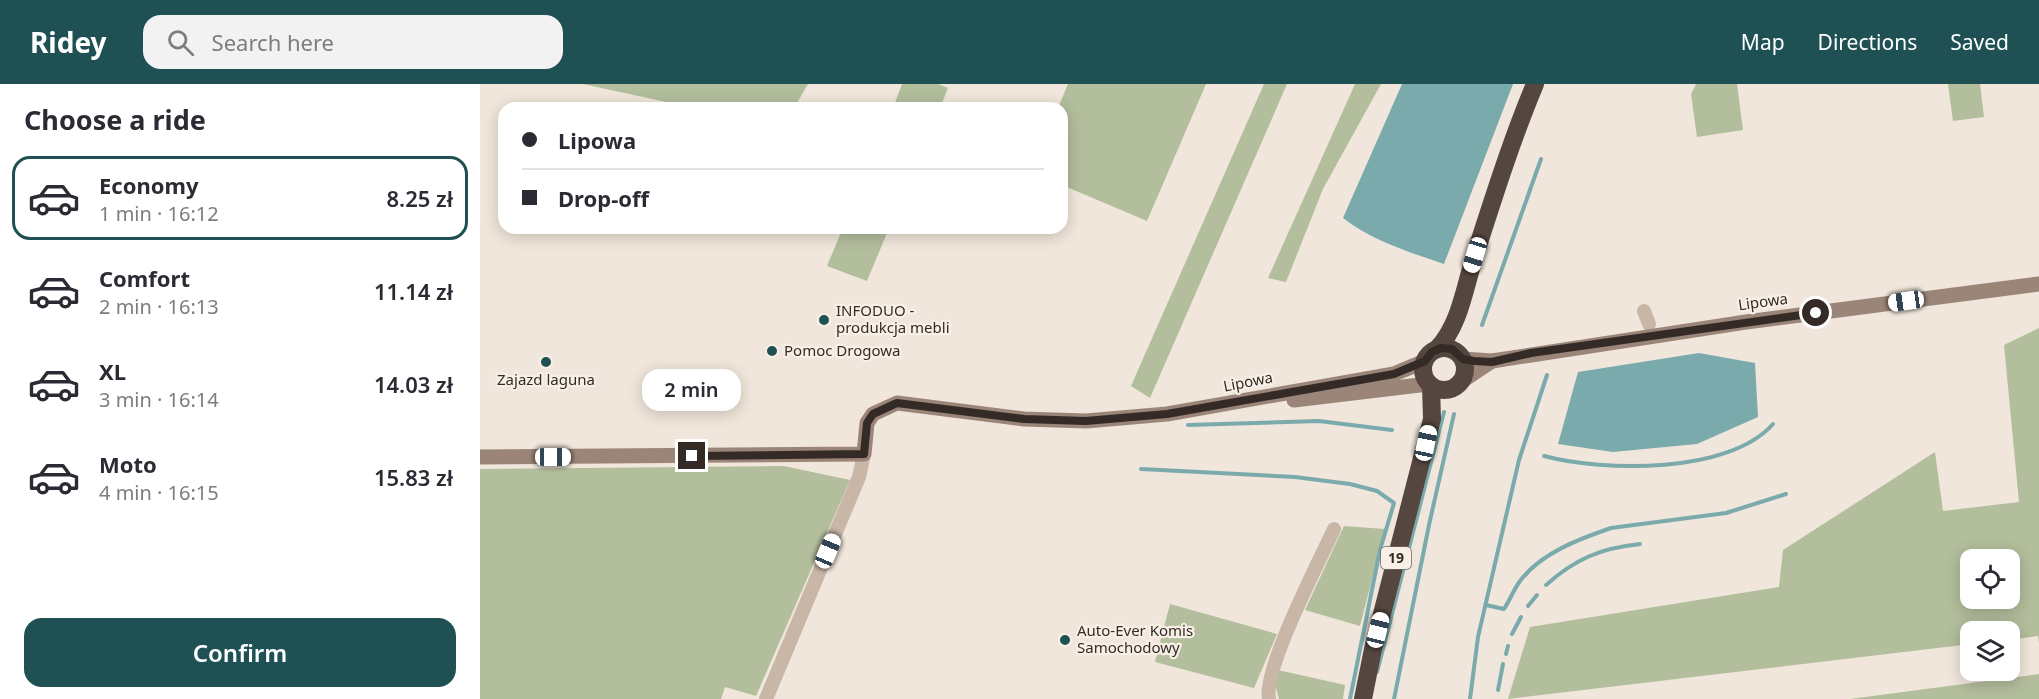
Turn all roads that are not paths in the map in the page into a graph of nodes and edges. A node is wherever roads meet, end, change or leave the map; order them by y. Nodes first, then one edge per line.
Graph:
1 (1535, 84) edge
2 (2039, 284) edge
3 (1445, 355) junction
4 (1492, 362) junction
5 (1442, 385) junction
6 (1216, 406) junction
7 (864, 454) junction
8 (480, 457) edge
9 (1334, 529) dead end
10 (766, 699) edge
11 (1269, 699) edge
12 (1363, 699) edge

1 - 3 highway
2 - 4 main road, Lipowa
3 - 4 main road, Lipowa
3 - 5 highway
3 - 5 highway, 19
3 - 6 main road, Lipowa
4 - 5 main road, Lipowa
5 - 6 main road, Lipowa
5 - 12 highway, 19
6 - 7 main road
7 - 8 main road
7 - 10 street
9 - 11 street

